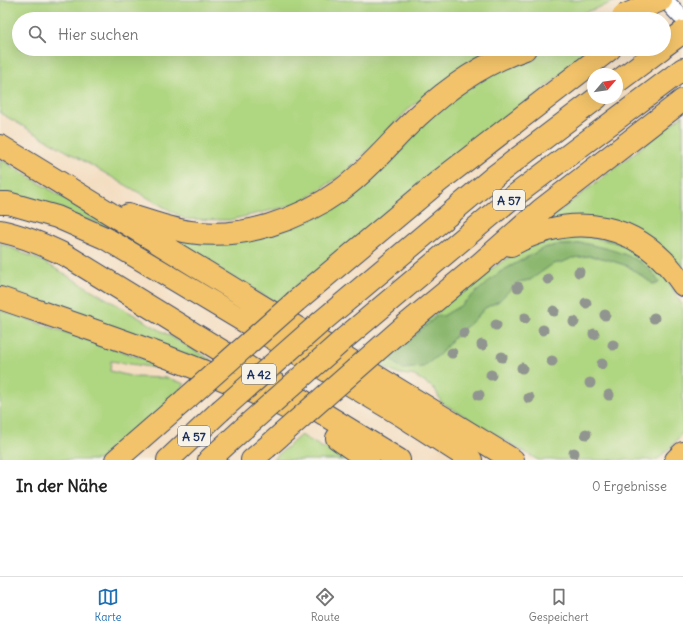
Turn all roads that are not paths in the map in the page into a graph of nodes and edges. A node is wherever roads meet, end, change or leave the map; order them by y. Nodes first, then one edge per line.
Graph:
1 (661, 0) edge
2 (665, 0) edge
3 (679, 0) edge
4 (633, 12) edge
5 (662, 12) edge
6 (683, 19) edge
7 (683, 32) edge
8 (671, 41) edge
9 (510, 56) edge
10 (601, 56) edge
11 (651, 56) edge
12 (682, 70) edge
13 (623, 77) edge
14 (683, 100) edge
15 (589, 104) edge
16 (0, 146) edge
17 (91, 202) junction
18 (0, 203) edge
19 (0, 231) edge
20 (481, 263) junction
21 (683, 285) edge
22 (0, 298) edge
23 (315, 422) junction
24 (683, 453) edge
25 (259, 454) edge
26 (116, 460) edge
27 (168, 460) edge
28 (209, 460) edge
29 (368, 460) edge
30 (399, 460) edge
31 (471, 460) edge
32 (514, 460) edge
33 (676, 460) edge

1 - 4 highway, bridge
2 - 6 street
3 - 5 highway
7 - 8 highway, bridge
9 - 17 highway
10 - 26 highway, bridge
11 - 13 highway
12 - 28 highway, A 57, bridge
14 - 20 highway
15 - 27 highway, A 57, bridge
16 - 17 highway
17 - 32 highway
18 - 31 highway, A 42
19 - 30 highway, A 42
20 - 21 highway
20 - 25 highway, bridge
22 - 23 highway
23 - 29 highway
23 - 30 highway, A 42
24 - 33 highway

